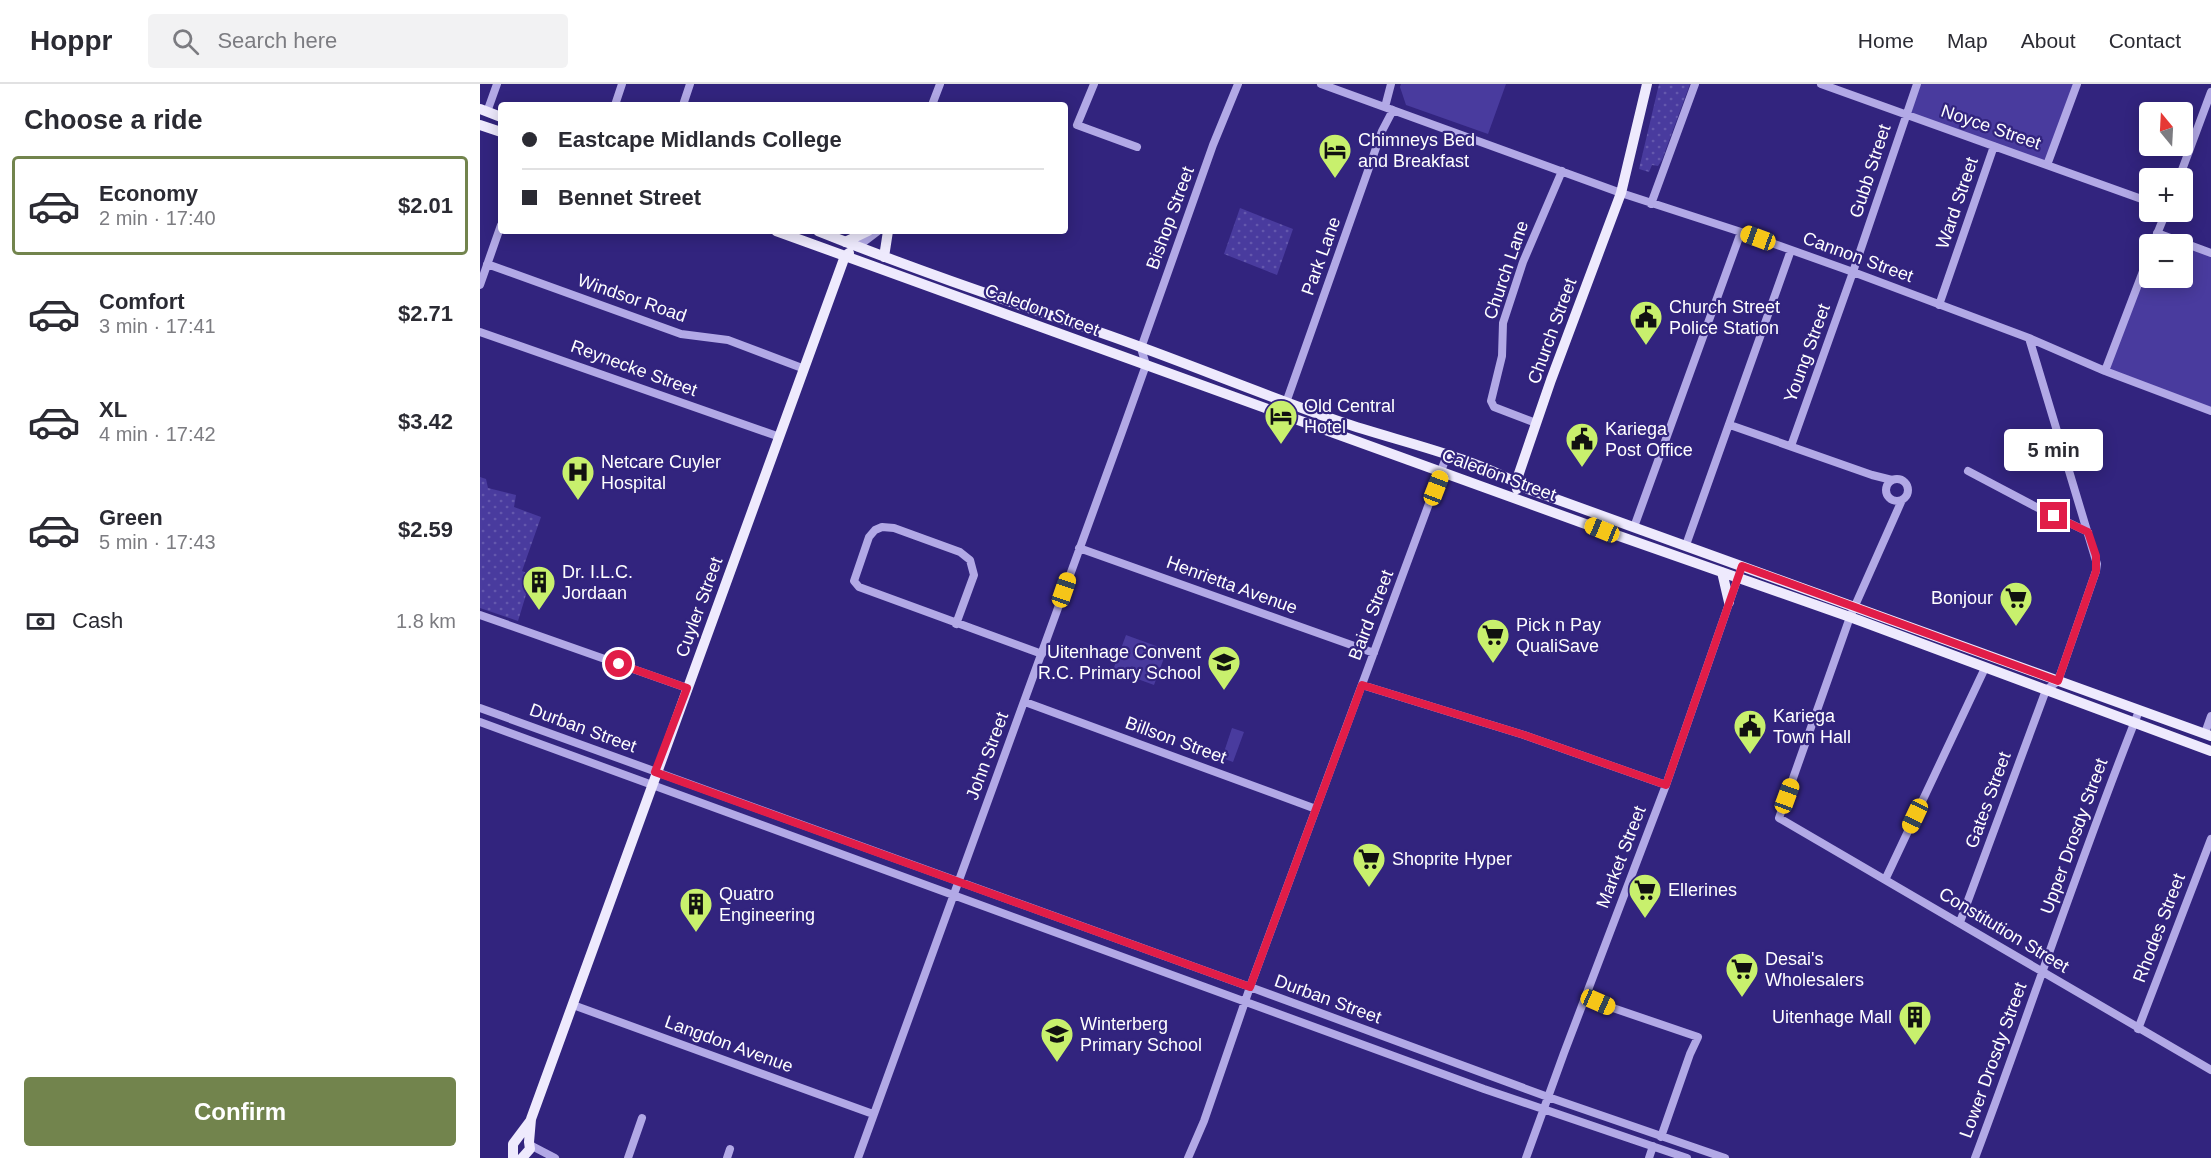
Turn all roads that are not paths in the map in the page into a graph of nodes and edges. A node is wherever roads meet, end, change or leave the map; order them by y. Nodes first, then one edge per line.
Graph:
1 (497, 84) edge
2 (622, 84) edge
3 (690, 84) edge
4 (940, 84) edge
5 (1094, 84) edge
6 (1238, 84) edge
7 (1321, 84) edge
8 (1391, 84) edge
9 (1647, 84) edge
10 (1695, 84) edge
11 (1821, 84) edge
12 (1917, 84) edge
13 (2077, 84) edge
14 (2211, 92) edge
15 (616, 102) edge
16 (683, 102) edge
17 (933, 102) edge
18 (1389, 109) junction
19 (484, 110) edge
20 (1906, 115) junction
21 (498, 116) edge
22 (480, 125) edge
23 (498, 131) edge
24 (1994, 146) junction
25 (1137, 147) dead end
26 (2047, 165) junction
27 (2183, 168) edge
28 (1562, 171) junction
29 (1621, 193) junction
30 (2139, 198) edge
31 (1652, 204) junction
32 (2162, 222) edge
33 (1741, 232) junction
34 (498, 233) edge
35 (2157, 233) joint
36 (784, 234) edge
37 (826, 234) edge
38 (862, 234) edge
39 (874, 234) edge
40 (888, 234) edge
41 (846, 242) junction
42 (857, 247) junction
43 (1791, 250) junction
44 (2211, 252) edge
45 (845, 256) junction
46 (885, 257) junction
47 (487, 264) junction
48 (1853, 272) junction
49 (2139, 282) edge
50 (480, 285) edge
51 (1939, 305) junction
52 (480, 332) edge
53 (2029, 338) junction
54 (1141, 348) junction
55 (1146, 365) junction
56 (802, 368) junction
57 (2105, 372) junction
58 (1286, 402) junction
59 (2211, 411) edge
60 (1282, 414) junction
61 (1536, 423) junction
62 (1730, 425) junction
63 (777, 436) junction
64 (1791, 446) junction
65 (1447, 455) junction
66 (1968, 471) dead end
67 (1442, 472) junction
68 (1872, 476) junction
69 (1892, 480) junction
70 (1516, 482) junction
71 (1886, 490) junction
72 (1497, 492) junction
73 (1889, 499) junction
74 (1902, 500) junction
75 (1524, 502) junction
76 (1892, 522) junction
77 (1634, 527) junction
78 (2088, 532) junction
79 (1686, 545) junction
80 (1079, 548) junction
81 (1742, 566) junction
82 (1722, 572) junction
83 (1737, 578) junction
84 (1729, 602) junction
85 (1853, 612) junction
86 (480, 615) edge
87 (956, 624) junction
88 (1374, 653) junction
89 (1042, 654) junction
90 (1985, 668) junction
91 (2058, 681) junction
92 (1362, 685) junction
93 (687, 688) junction
94 (2046, 690) junction
95 (1025, 702) junction
96 (480, 708) edge
97 (2139, 711) junction
98 (2211, 716) edge
99 (480, 722) edge
100 (2134, 723) junction
101 (2208, 734) edge
102 (2211, 751) edge
103 (655, 772) junction
104 (652, 785) junction
105 (1666, 785) junction
106 (1316, 809) junction
107 (2211, 839) edge
108 (1886, 880) junction
109 (959, 882) junction
110 (953, 895) junction
111 (1960, 922) junction
112 (2043, 973) junction
113 (1250, 987) junction
114 (1586, 997) junction
115 (1245, 1002) junction
116 (573, 1005) junction
117 (2138, 1029) junction
118 (2211, 1070) edge
119 (1548, 1097) junction
120 (1543, 1109) junction
121 (873, 1114) junction
122 (642, 1118) dead end
123 (1661, 1137) junction
124 (1653, 1146) junction
125 (522, 1150) edge
126 (555, 1158) edge
127 (628, 1158) edge
128 (858, 1158) edge
129 (1188, 1158) edge
130 (1526, 1158) edge
131 (1649, 1158) edge
132 (1687, 1158) edge
133 (1725, 1158) edge
134 (1975, 1158) edge

1 - 19 street
2 - 15 street
3 - 16 street
4 - 17 street
5 - 25 street
6 - 54 street, Bishop Street
7 - 18 street, Cannon Street
8 - 18 street, Park Lane
9 - 29 main road, Church Street
10 - 31 street
11 - 20 street, Noyce Street
12 - 20 street, Gubb Street
13 - 26 street
14 - 27 street
18 - 28 street, Cannon Street
18 - 58 street, Park Lane
19 - 21 main road
20 - 24 street, Noyce Street
20 - 48 street, Gubb Street
22 - 23 main road
24 - 26 street, Noyce Street
24 - 51 street, Ward Street
26 - 30 street, Noyce Street
28 - 29 street, Cannon Street
28 - 61 street, Church Lane
29 - 31 street, Cannon Street
29 - 61 main road, Church Street
31 - 33 street, Cannon Street
32 - 35 street
33 - 43 street, Cannon Street
33 - 77 street
34 - 47 street
35 - 44 street
36 - 45 main road, Caledon Street
37 - 41 main road, Caledon Street
38 - 41 main road
39 - 42 street
40 - 46 main road
41 - 42 main road, Caledon Street
42 - 45 main road
42 - 46 main road, Caledon Street
43 - 48 street, Cannon Street
43 - 62 street
45 - 55 main road, Caledon Street
45 - 56 main road, Cuyler Street
46 - 54 main road, Caledon Street
47 - 50 street
47 - 56 street, Windsor Road
48 - 51 street, Cannon Street
48 - 64 street, Young Street
49 - 57 street
51 - 53 street, Cannon Street
52 - 63 street, Reynecke Street
53 - 57 street, Cannon Street
53 - 78 street
54 - 55 street
54 - 58 main road, Caledon Street
55 - 60 main road, Caledon Street
55 - 80 street, John Street
56 - 63 main road, Cuyler Street
57 - 59 street, Cannon Street
58 - 60 street, Park Lane
58 - 65 main road, Caledon Street
60 - 67 main road, Caledon Street
61 - 70 main road, Church Street
62 - 64 street
62 - 79 street
63 - 93 main road, Cuyler Street
64 - 68 street
65 - 67 street, Baird Street
65 - 70 main road, Caledon Street
66 - 78 street
67 - 72 main road, Caledon Street
67 - 88 street, Baird Street
68 - 69 street
68 - 71 street
69 - 71 street
69 - 74 street
70 - 72 main road
70 - 75 main road
70 - 77 main road, Caledon Street
71 - 73 street
72 - 75 main road, Caledon Street
73 - 74 street
73 - 76 street
74 - 76 street
75 - 82 main road, Caledon Street
76 - 85 street
77 - 79 main road, Caledon Street
78 - 91 street
79 - 81 main road, Caledon Street
80 - 88 street, Henrietta Avenue
80 - 89 street, John Street
81 - 83 street, Market Street
81 - 85 main road, Caledon Street
82 - 83 main road, Caledon Street
82 - 84 main road
83 - 84 street, Market Street
83 - 85 main road, Caledon Street
84 - 105 street, Market Street
85 - 90 main road, Caledon Street
85 - 91 main road, Caledon Street
85 - 108 street, Constitution Street
86 - 93 street
87 - 87 street
87 - 89 street
88 - 92 street, Baird Street
89 - 95 street, John Street
90 - 94 main road, Caledon Street
90 - 108 street
91 - 94 street
91 - 97 main road, Caledon Street
92 - 105 street
92 - 106 street, Baird Street
93 - 103 main road, Cuyler Street
94 - 100 main road, Caledon Street
94 - 111 street, Gates Street
95 - 106 street, Billson Street
95 - 109 street, John Street
96 - 103 street, Durban Street
97 - 100 street, Upper Drosdy Street
97 - 101 main road, Caledon Street
98 - 101 street
99 - 104 street, Durban Street
100 - 102 main road, Caledon Street
100 - 112 street, Upper Drosdy Street
103 - 104 main road, Cuyler Street
103 - 109 street, Durban Street
104 - 110 street, Durban Street
104 - 116 main road, Cuyler Street
105 - 114 street, Market Street
106 - 113 street, Baird Street
107 - 117 street, Rhodes Street
108 - 111 street, Constitution Street
109 - 110 street, John Street
109 - 113 street, Durban Street
110 - 115 street, Durban Street
110 - 121 street, John Street
111 - 112 street, Constitution Street
112 - 117 street, Constitution Street
112 - 134 street, Lower Drosdy Street
113 - 115 street, Baird Street
113 - 119 street, Durban Street
114 - 119 street, Market Street
114 - 123 street
115 - 120 street, Durban Street
115 - 129 street, Baird Street
116 - 121 street, Langdon Avenue
116 - 125 main road, Cuyler Street
117 - 118 street, Constitution Street
119 - 120 street, Market Street
119 - 123 street, Durban Street
120 - 124 street, Durban Street
120 - 130 street, Market Street
121 - 128 street, John Street
122 - 127 street
123 - 133 street, Durban Street
124 - 131 street
124 - 132 street, Durban Street
125 - 126 street

